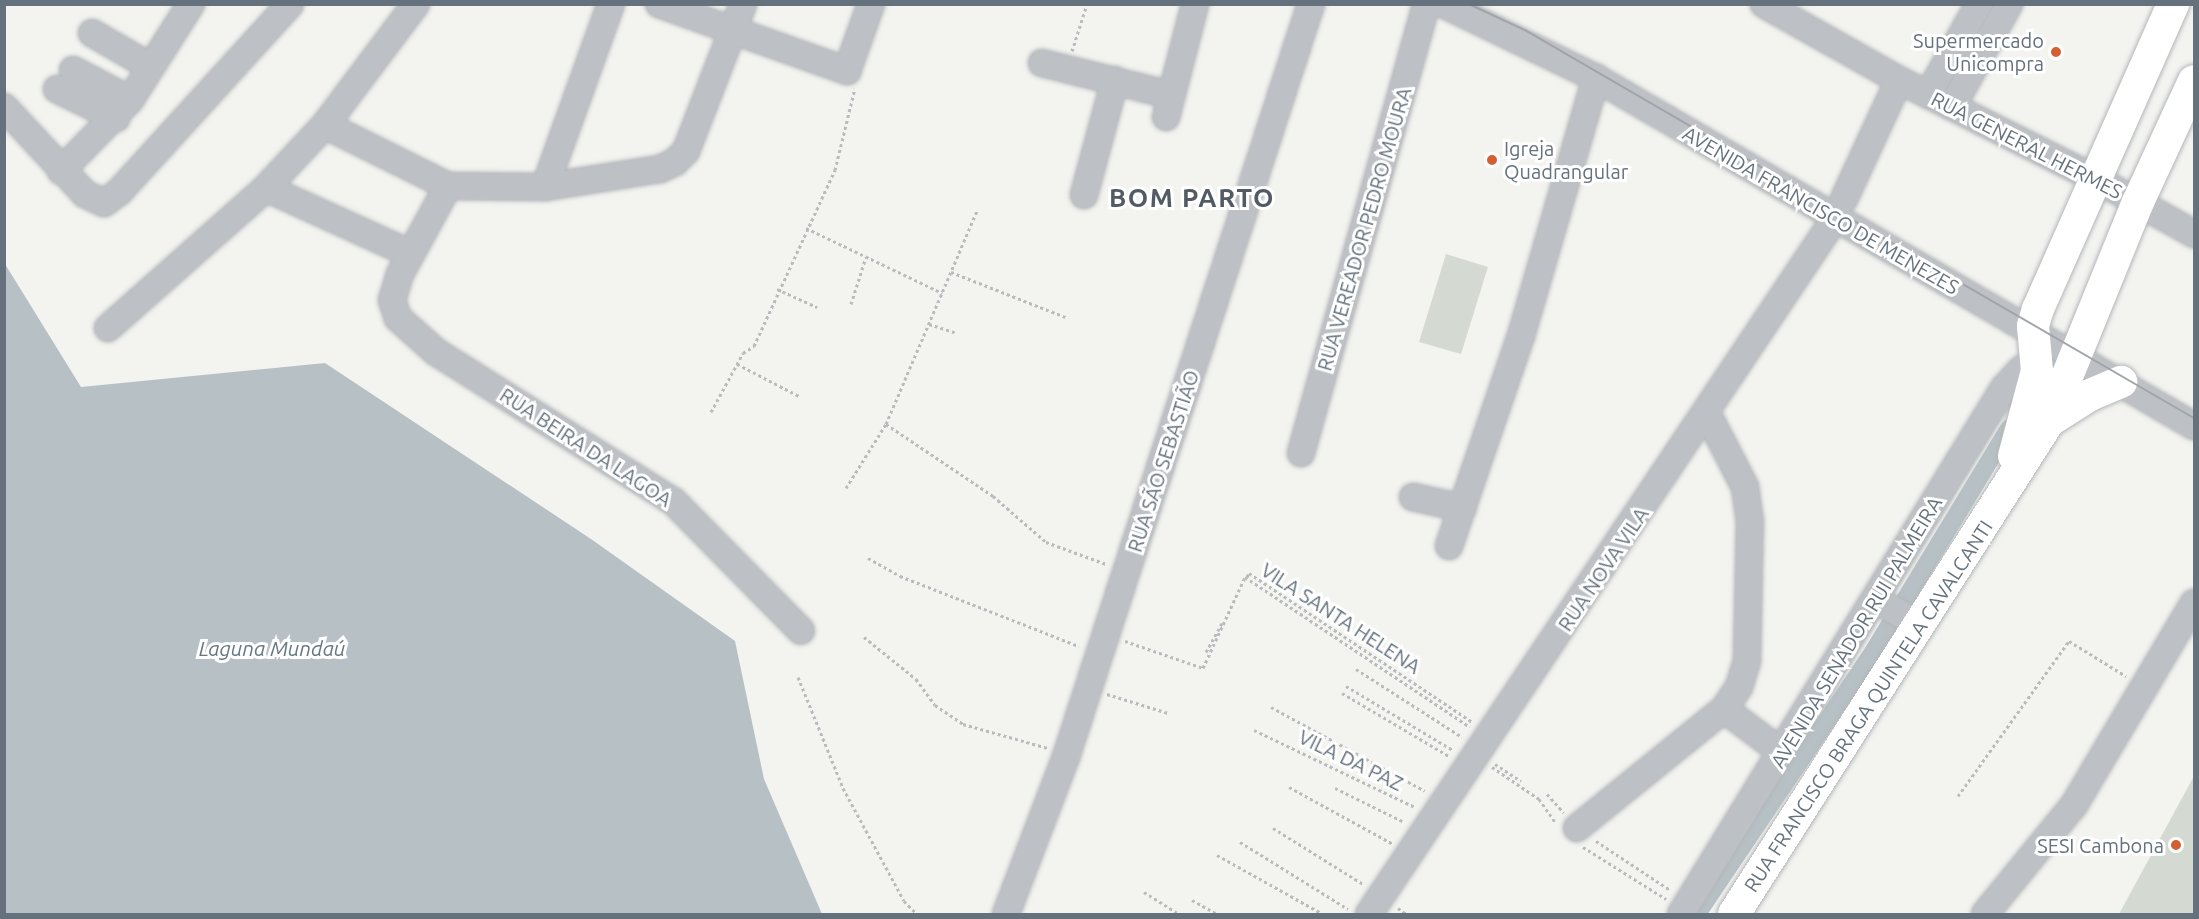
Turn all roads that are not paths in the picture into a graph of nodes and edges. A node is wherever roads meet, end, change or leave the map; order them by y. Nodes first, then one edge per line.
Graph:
1 (191, 4) edge
2 (290, 4) edge
3 (416, 4) edge
4 (612, 4) edge
5 (659, 4) edge
6 (743, 4) edge
7 (871, 4) edge
8 (1195, 4) edge
9 (1311, 4) edge
10 (1426, 4) edge
11 (1443, 4) edge
12 (1764, 4) edge
13 (1979, 4) edge
14 (2009, 4) edge
15 (2173, 4) edge
16 (734, 31) junction
17 (92, 33) dead end
18 (1042, 63) dead end
19 (2148, 63) junction
20 (151, 68) junction
21 (1596, 78) junction
22 (65, 79) dead end
23 (1114, 80) junction
24 (1899, 80) junction
25 (2193, 84) edge
26 (1928, 95) junction
27 (4, 107) edge
28 (1952, 107) junction
29 (123, 109) junction
30 (325, 125) junction
31 (62, 171) junction
32 (2094, 178) junction
33 (448, 186) junction
34 (545, 187) junction
35 (266, 188) junction
36 (1084, 195) dead end
37 (2138, 202) junction
38 (1839, 210) junction
39 (2194, 234) edge
40 (411, 254) junction
41 (2059, 262) junction
42 (2106, 280) junction
43 (108, 328) dead end
44 (2033, 332) junction
45 (2080, 351) junction
46 (2037, 371) junction
47 (2121, 382) junction
48 (2194, 407) edge
49 (1708, 415) junction
50 (2049, 421) junction
51 (2194, 426) edge
52 (1301, 453) dead end
53 (1413, 496) dead end
54 (2001, 497) junction
55 (1463, 508) junction
56 (1449, 546) dead end
57 (2194, 603) edge
58 (1897, 612) junction
59 (801, 631) dead end
60 (1724, 709) junction
61 (1781, 752) junction
62 (1570, 832) road end
63 (1375, 905) edge
64 (1681, 907) edge
65 (1006, 915) edge
66 (1734, 915) edge
67 (1985, 915) edge

1 - 20 street
2 - 31 street
3 - 30 street
4 - 34 street
5 - 16 street
6 - 16 street
7 - 16 street
8 - 23 street
9 - 65 street, RUA SÃO SEBASTIÃO
10 - 52 street, RUA VEREADOR PEDRO MOURA
11 - 21 street, AVENIDA FRANCISCO DE MENEZES
12 - 24 street, RUA GENERAL HERMES
13 - 26 street
14 - 28 street
15 - 19 main road
16 - 34 street
17 - 20 street
18 - 23 street
19 - 25 main road
19 - 32 main road
20 - 29 street
21 - 38 street, AVENIDA FRANCISCO DE MENEZES
21 - 55 street
22 - 29 street
23 - 36 street
24 - 26 street, RUA GENERAL HERMES
24 - 38 street, RUA NOVA VILA
25 - 37 main road, RUA FRANCISCO BRAGA QUINTELA CAVALCANTI
26 - 28 street, RUA GENERAL HERMES
27 - 31 street
28 - 32 street, RUA GENERAL HERMES
29 - 31 street
30 - 33 street
30 - 35 street
32 - 37 street, RUA GENERAL HERMES
32 - 41 main road
33 - 34 street
33 - 40 street, RUA BEIRA DA LAGOA
35 - 40 street
35 - 43 street
37 - 39 street, RUA GENERAL HERMES
37 - 42 main road, RUA FRANCISCO BRAGA QUINTELA CAVALCANTI
38 - 44 street, AVENIDA FRANCISCO DE MENEZES
38 - 49 street, RUA NOVA VILA
40 - 59 street, RUA BEIRA DA LAGOA
41 - 42 main road
41 - 44 main road
42 - 45 main road, RUA FRANCISCO BRAGA QUINTELA CAVALCANTI
44 - 45 street, AVENIDA FRANCISCO DE MENEZES
44 - 46 main road
45 - 47 street, AVENIDA FRANCISCO DE MENEZES
45 - 48 street
45 - 50 main road, RUA FRANCISCO BRAGA QUINTELA CAVALCANTI
46 - 54 main road
46 - 58 street, AVENIDA SENADOR RUI PALMEIRA
47 - 50 main road
47 - 51 street, AVENIDA FRANCISCO DE MENEZES
49 - 60 street
49 - 63 street, RUA NOVA VILA
50 - 54 main road, RUA FRANCISCO BRAGA QUINTELA CAVALCANTI
53 - 55 street
54 - 58 main road, RUA FRANCISCO BRAGA QUINTELA CAVALCANTI
55 - 56 street
57 - 67 street
58 - 61 street, AVENIDA SENADOR RUI PALMEIRA
58 - 66 main road, RUA FRANCISCO BRAGA QUINTELA CAVALCANTI
60 - 61 street
60 - 62 street
61 - 64 street, AVENIDA SENADOR RUI PALMEIRA

